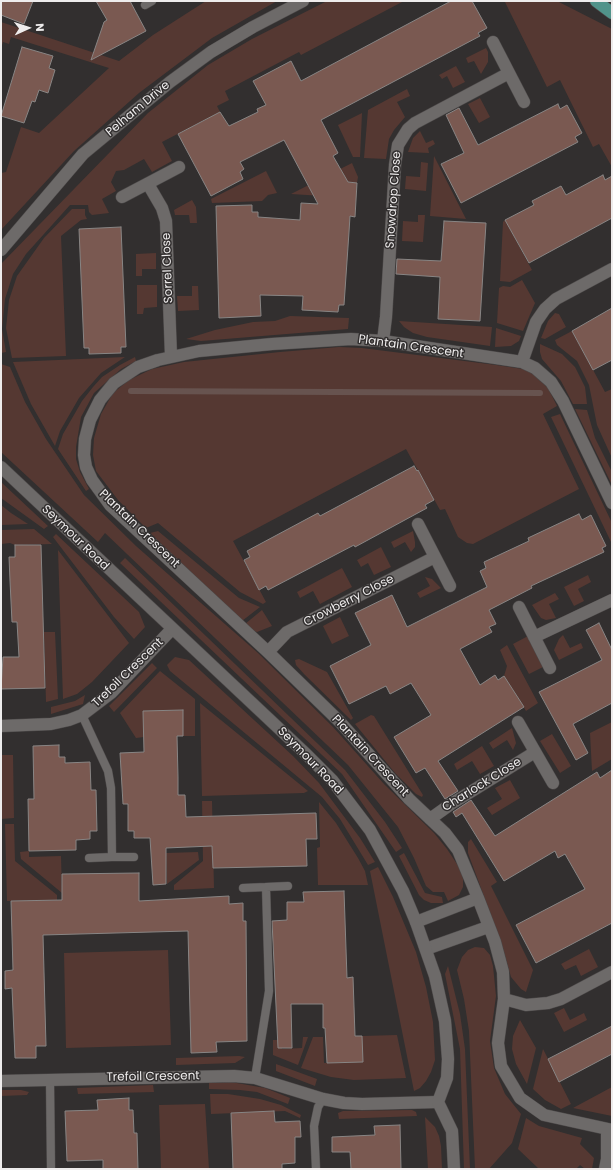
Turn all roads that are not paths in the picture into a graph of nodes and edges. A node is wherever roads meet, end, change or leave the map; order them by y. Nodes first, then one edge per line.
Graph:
1 (303, 1) edge
2 (596, 1) edge
3 (612, 13) edge
4 (493, 42) dead end
5 (508, 73) junction
6 (524, 102) dead end
7 (179, 167) dead end
8 (148, 184) junction
9 (122, 197) dead end
10 (1, 250) edge
11 (612, 269) edge
12 (383, 341) junction
13 (171, 356) junction
14 (522, 362) junction
15 (1, 467) edge
16 (612, 503) edge
17 (418, 524) dead end
18 (435, 557) junction
19 (450, 586) dead end
20 (612, 600) edge
21 (519, 607) dead end
22 (172, 629) junction
23 (534, 637) junction
24 (268, 652) junction
25 (550, 668) dead end
26 (82, 714) junction
27 (518, 722) dead end
28 (1, 726) edge
29 (535, 752) junction
30 (552, 782) dead end
31 (430, 819) junction
32 (112, 857) junction
33 (134, 857) dead end
34 (89, 858) dead end
35 (288, 886) dead end
36 (266, 887) junction
37 (243, 888) dead end
38 (478, 898) junction
39 (416, 922) junction
40 (488, 927) junction
41 (426, 949) junction
42 (612, 972) edge
43 (504, 999) junction
44 (255, 1078) junction
45 (50, 1080) junction
46 (1, 1081) edge
47 (323, 1099) junction
48 (438, 1102) junction
49 (610, 1129) edge
50 (51, 1169) edge
51 (316, 1169) edge
52 (454, 1169) edge
53 (605, 1169) edge

1 - 10 street, Pelham Drive
2 - 3 main road
4 - 5 street
5 - 6 street
5 - 12 street, Snowdrop Close
7 - 8 street
8 - 9 street
8 - 13 street, Sorrel Close
11 - 14 street
12 - 13 street, Plantain Crescent
12 - 14 street, Plantain Crescent
13 - 24 street, Plantain Crescent
14 - 16 street, Plantain Crescent
15 - 22 street, Seymour Road
17 - 18 street
18 - 19 street
18 - 24 street, Crowberry Close
20 - 23 street
21 - 23 street
22 - 26 street, Trefoil Crescent
22 - 39 street, Seymour Road
23 - 25 street
24 - 31 street, Plantain Crescent
26 - 28 street, Trefoil Crescent
26 - 32 lane, Trefoil Crescent
27 - 29 street
29 - 30 street
29 - 31 street, Charlock Close
31 - 38 street, Plantain Crescent
32 - 33 lane
32 - 34 lane
35 - 36 lane
36 - 37 lane
36 - 44 lane
38 - 39 street
38 - 40 street, Plantain Crescent
39 - 41 street, Seymour Road
40 - 41 street
40 - 43 street, Plantain Crescent
41 - 48 street, Seymour Road
42 - 43 street
43 - 49 street, Plantain Crescent
44 - 45 street, Trefoil Crescent
44 - 47 street, Trefoil Crescent
45 - 46 street, Trefoil Crescent
45 - 50 lane
47 - 48 street, Trefoil Crescent
47 - 51 lane
48 - 52 street
49 - 53 street

